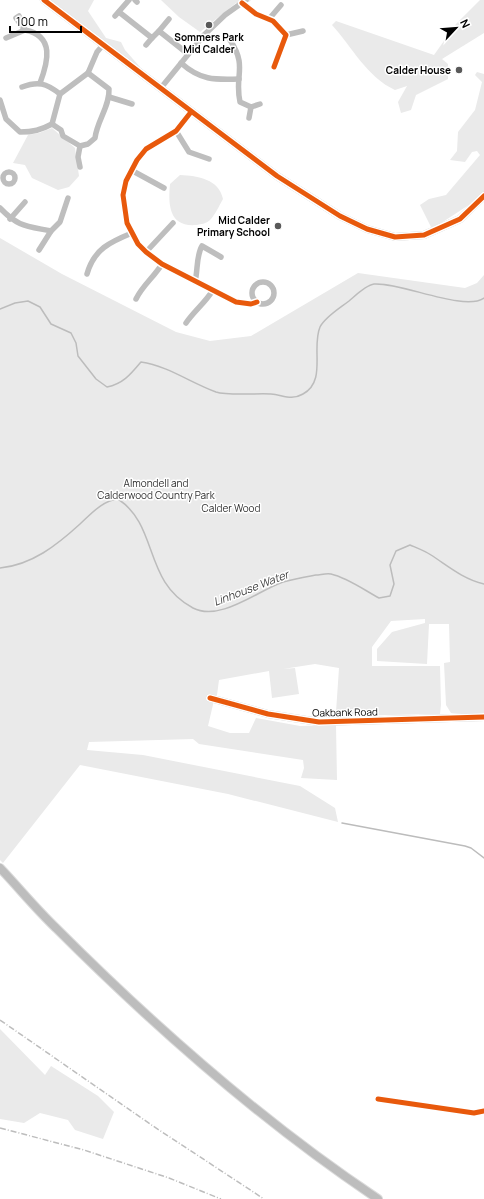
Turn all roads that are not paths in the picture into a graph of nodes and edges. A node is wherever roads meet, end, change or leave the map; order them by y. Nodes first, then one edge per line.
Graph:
1 (44, 0) edge
2 (129, 0) edge
3 (244, 1) edge
4 (281, 5) dead end
5 (19, 16) dead end
6 (169, 19) dead end
7 (269, 19) junction
8 (25, 30) junction
9 (158, 30) junction
10 (303, 31) dead end
11 (286, 35) junction
12 (6, 38) dead end
13 (152, 38) junction
14 (230, 40) dead end
15 (103, 45) junction
16 (146, 45) dead end
17 (188, 54) junction
18 (181, 64) junction
19 (274, 67) dead end
20 (88, 73) junction
21 (239, 80) junction
22 (40, 83) junction
23 (22, 87) dead end
24 (160, 88) junction
25 (60, 94) junction
26 (109, 97) junction
27 (0, 100) edge
28 (132, 104) dead end
29 (260, 104) dead end
30 (251, 107) junction
31 (190, 112) junction
32 (3, 118) edge
33 (249, 118) dead end
34 (52, 124) junction
35 (176, 131) junction
36 (80, 146) junction
37 (209, 159) dead end
38 (80, 167) dead end
39 (131, 170) junction
40 (164, 188) dead end
41 (484, 196) edge
42 (68, 198) dead end
43 (25, 202) dead end
44 (0, 208) edge
45 (10, 219) junction
46 (173, 223) dead end
47 (52, 231) junction
48 (132, 233) junction
49 (38, 250) dead end
50 (146, 252) junction
51 (221, 257) dead end
52 (162, 264) junction
53 (87, 274) dead end
54 (195, 282) junction
55 (213, 290) junction
56 (136, 299) dead end
57 (257, 302) dead end
58 (190, 321) dead end
59 (210, 698) dead end
60 (484, 716) edge
61 (1, 872) edge
62 (378, 1099) dead end
63 (484, 1111) edge
64 (378, 1199) edge

1 - 15 street
2 - 13 street
3 - 7 street
3 - 17 street
4 - 7 street
5 - 8 street
6 - 9 street
7 - 11 street
8 - 12 street
8 - 22 street
9 - 13 street
9 - 17 street
10 - 11 street
11 - 19 street
13 - 16 street
14 - 21 street
15 - 20 street
15 - 24 street
17 - 18 street
18 - 21 street
18 - 24 street
20 - 25 street
20 - 26 street
21 - 30 street
22 - 23 street
22 - 25 street
24 - 31 street
25 - 34 street
26 - 28 street
26 - 36 street
27 - 32 street
29 - 30 street
30 - 33 street
31 - 35 street
31 - 41 street
32 - 34 street
34 - 36 street
35 - 37 street
35 - 39 street
36 - 38 street
39 - 40 street
39 - 48 street
42 - 47 street
43 - 45 street
44 - 45 street
45 - 47 street
46 - 50 street
47 - 49 street
48 - 50 street
48 - 53 street
50 - 52 street
51 - 54 street
52 - 54 street
52 - 56 street
54 - 55 street
55 - 57 street
55 - 58 street
59 - 60 street, Oakbank Road
61 - 64 main road
62 - 63 street

